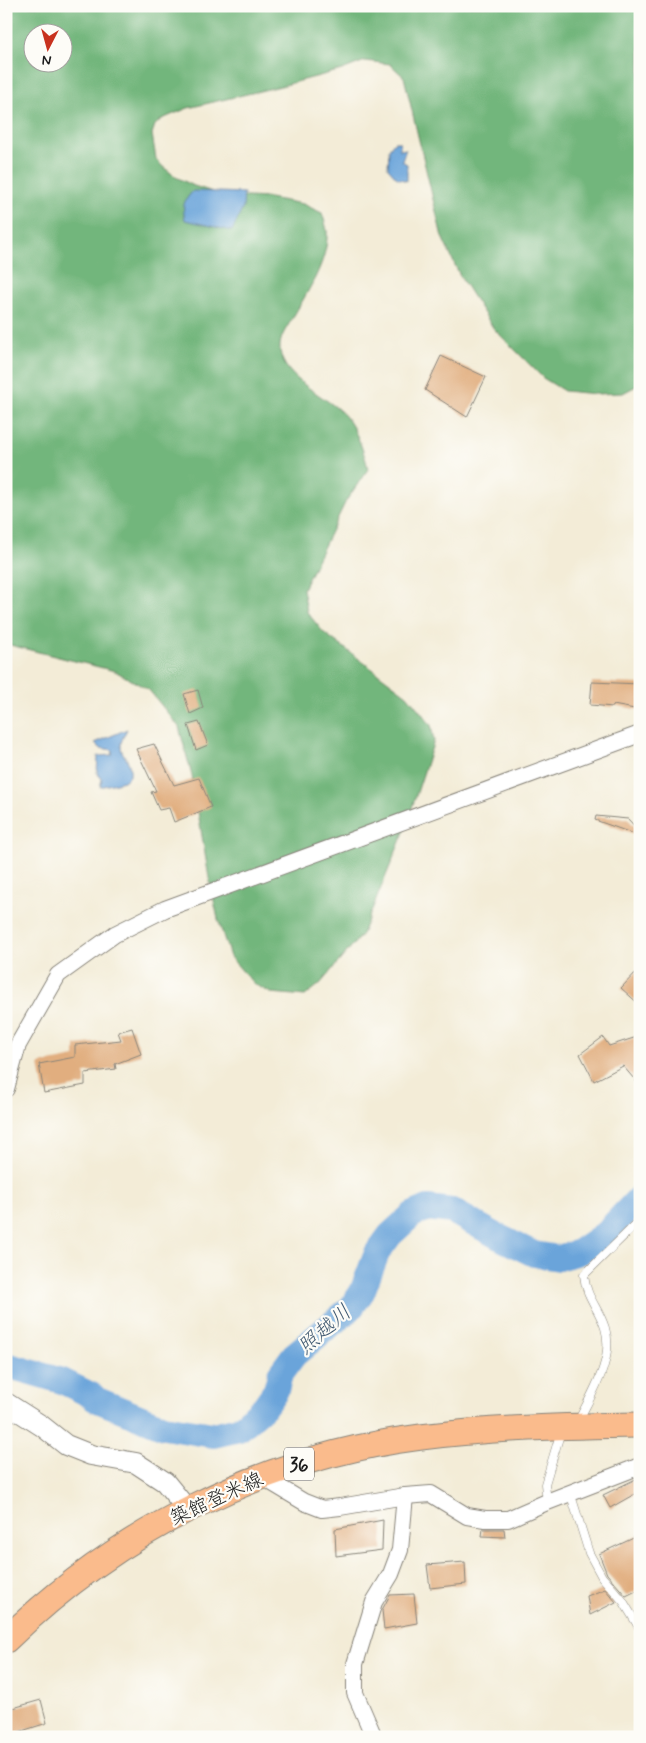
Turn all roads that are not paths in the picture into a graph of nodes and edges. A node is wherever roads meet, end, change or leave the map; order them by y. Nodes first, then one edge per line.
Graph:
1 (640, 734) edge
2 (6, 1088) edge
3 (640, 1220) edge
4 (6, 1403) edge
5 (640, 1426) edge
6 (569, 1427) junction
7 (640, 1466) edge
8 (263, 1475) junction
9 (570, 1492) junction
10 (405, 1496) junction
11 (547, 1502) junction
12 (187, 1509) junction
13 (640, 1629) edge
14 (6, 1640) edge
15 (374, 1737) edge

1 - 2 street
3 - 6 lane
4 - 12 street
5 - 6 main road, 築館登米線 / 36
6 - 8 main road, 築館登米線 / 36
6 - 11 lane
7 - 9 street
8 - 10 street
8 - 12 main road, 築館登米線 / 36
9 - 11 street
9 - 13 lane
10 - 11 street
10 - 15 street
12 - 14 main road, 築館登米線 / 36

